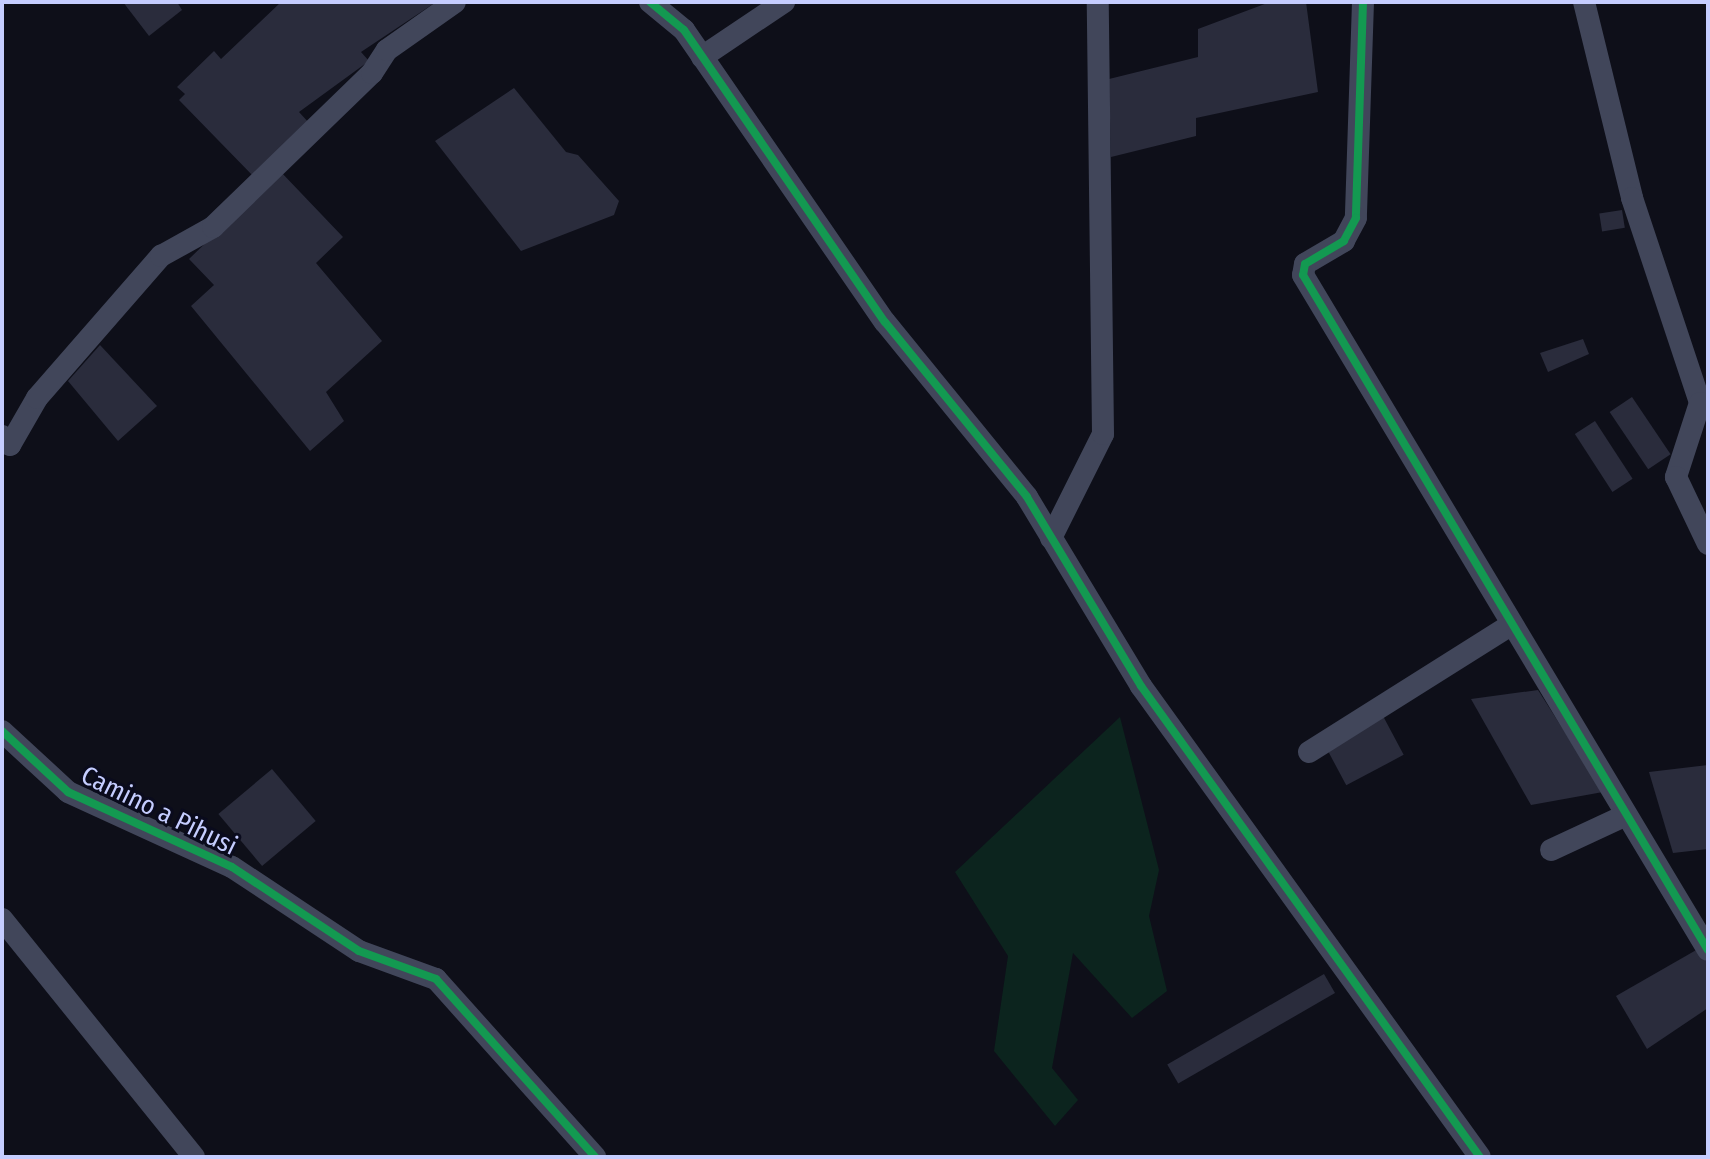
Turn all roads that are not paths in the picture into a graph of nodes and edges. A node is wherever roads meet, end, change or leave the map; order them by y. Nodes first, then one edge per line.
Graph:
1 (455, 2) edge
2 (650, 2) edge
3 (784, 2) edge
4 (1098, 2) edge
5 (1363, 2) edge
6 (1584, 2) edge
7 (702, 57) junction
8 (6, 441) edge
9 (1051, 538) junction
10 (1708, 544) edge
11 (1511, 625) junction
12 (2, 731) edge
13 (1309, 752) dead end
14 (1626, 815) junction
15 (1551, 850) dead end
16 (2, 919) edge
17 (1708, 950) edge
18 (194, 1157) edge
19 (595, 1157) edge
20 (1480, 1157) edge

1 - 8 street
2 - 7 street
3 - 7 street
4 - 9 street
5 - 11 street
6 - 10 street
7 - 9 street
9 - 20 street
11 - 13 street
11 - 14 street
12 - 19 street, Camino a Pihusi
14 - 15 street
14 - 17 street
16 - 18 street

